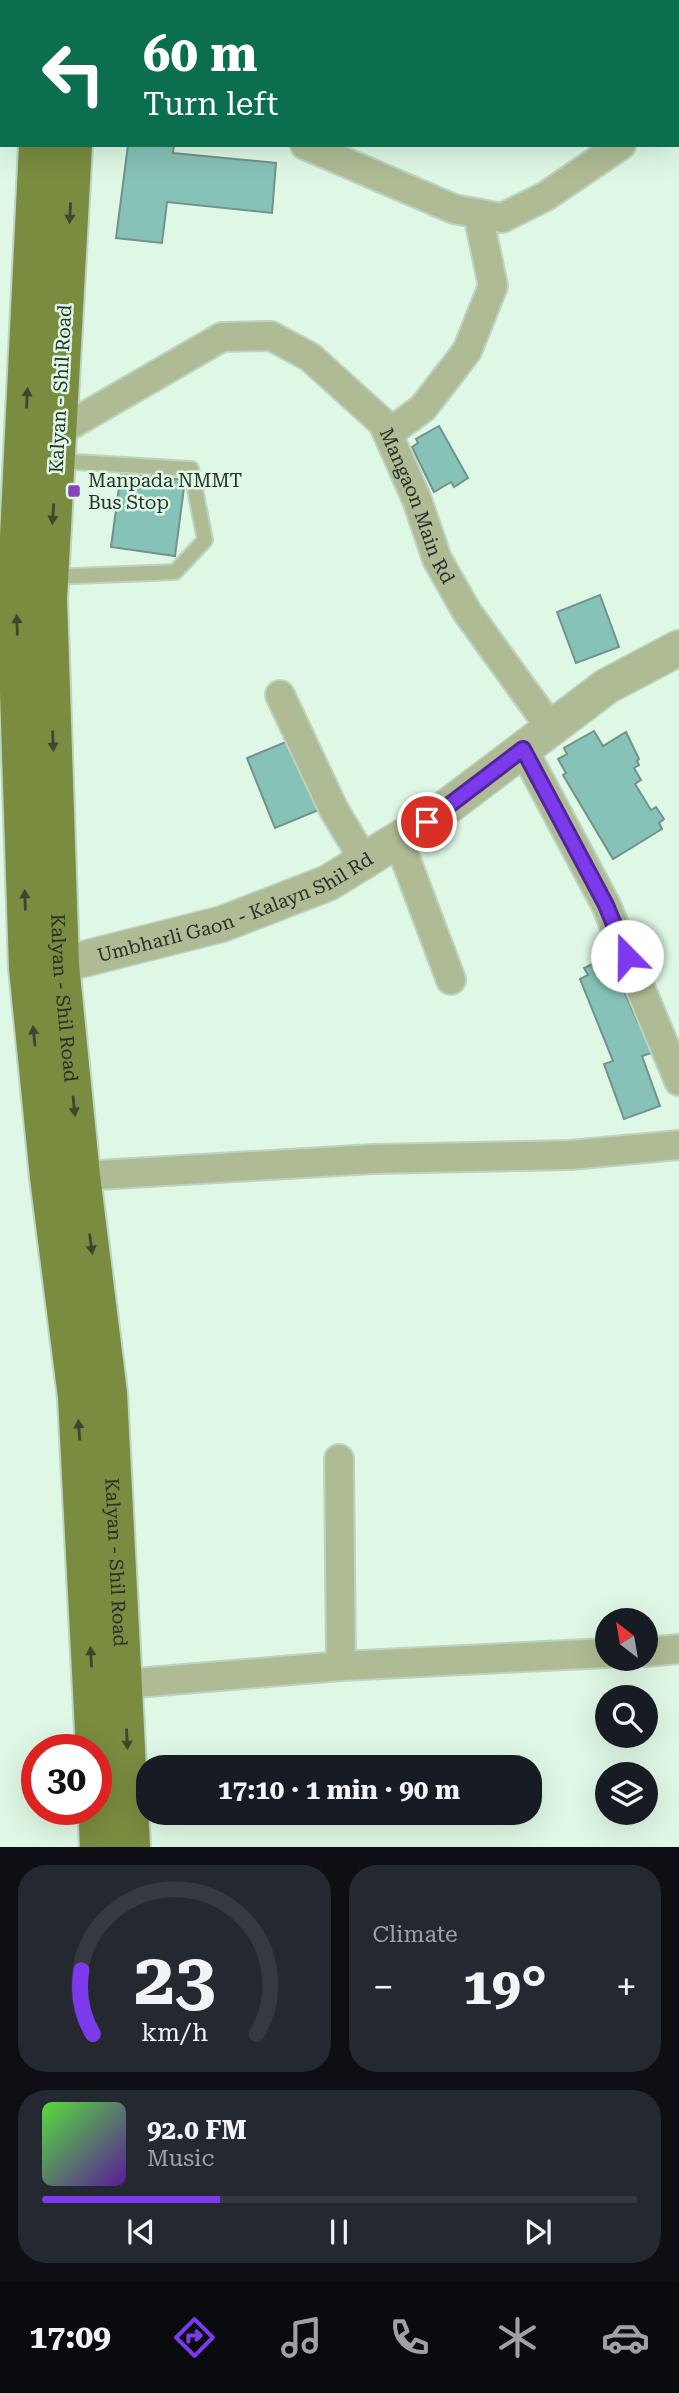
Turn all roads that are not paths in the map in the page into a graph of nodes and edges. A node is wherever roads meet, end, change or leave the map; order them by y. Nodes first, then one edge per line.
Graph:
1 (38, 147) edge
2 (73, 147) edge
3 (309, 147) edge
4 (618, 147) edge
5 (478, 214) junction
6 (388, 434) junction
7 (57, 446) junction
8 (49, 577) junction
9 (679, 648) edge
10 (9, 694) edge
11 (280, 695) dead end
12 (551, 728) junction
13 (523, 749) junction
14 (398, 839) junction
15 (364, 860) junction
16 (44, 967) junction
17 (451, 980) dead end
18 (679, 1081) edge
19 (679, 1145) edge
20 (81, 1176) junction
21 (339, 1460) dead end
22 (679, 1649) edge
23 (658, 1651) edge
24 (595, 1654) edge
25 (341, 1666) junction
26 (124, 1684) junction
27 (94, 1734) edge
28 (98, 1825) edge
29 (99, 1847) edge
30 (131, 1847) edge

10 -> 1 main road, Kalyan - Shil Road
2 -> 7 main road, Kalyan - Shil Road
3 - 5 street
4 - 5 street
5 - 6 street
6 - 7 street, Mangaon Main Rd
6 - 12 street, Mangaon Main Rd
7 -> 8 main road, Kalyan - Shil Road
7 - 8 lane
8 -> 16 main road, Kalyan - Shil Road
9 - 12 street, Umbharli Gaon - Kalayn Shil Rd
16 -> 10 main road, Kalyan - Shil Road
11 - 15 street
12 - 13 street, Umbharli Gaon - Kalayn Shil Rd
13 - 14 street, Umbharli Gaon - Kalayn Shil Rd
13 - 18 street
14 - 15 street, Umbharli Gaon - Kalayn Shil Rd
14 - 17 street
15 - 16 street, Umbharli Gaon - Kalayn Shil Rd
16 -> 20 main road, Kalyan - Shil Road
27 -> 16 main road, Kalyan - Shil Road
19 - 20 street
20 -> 26 main road, Kalyan - Shil Road
21 - 25 street
22 - 23 street
24 - 25 street
25 - 26 street
26 -> 30 main road, Kalyan - Shil Road
28 - 29 main road

